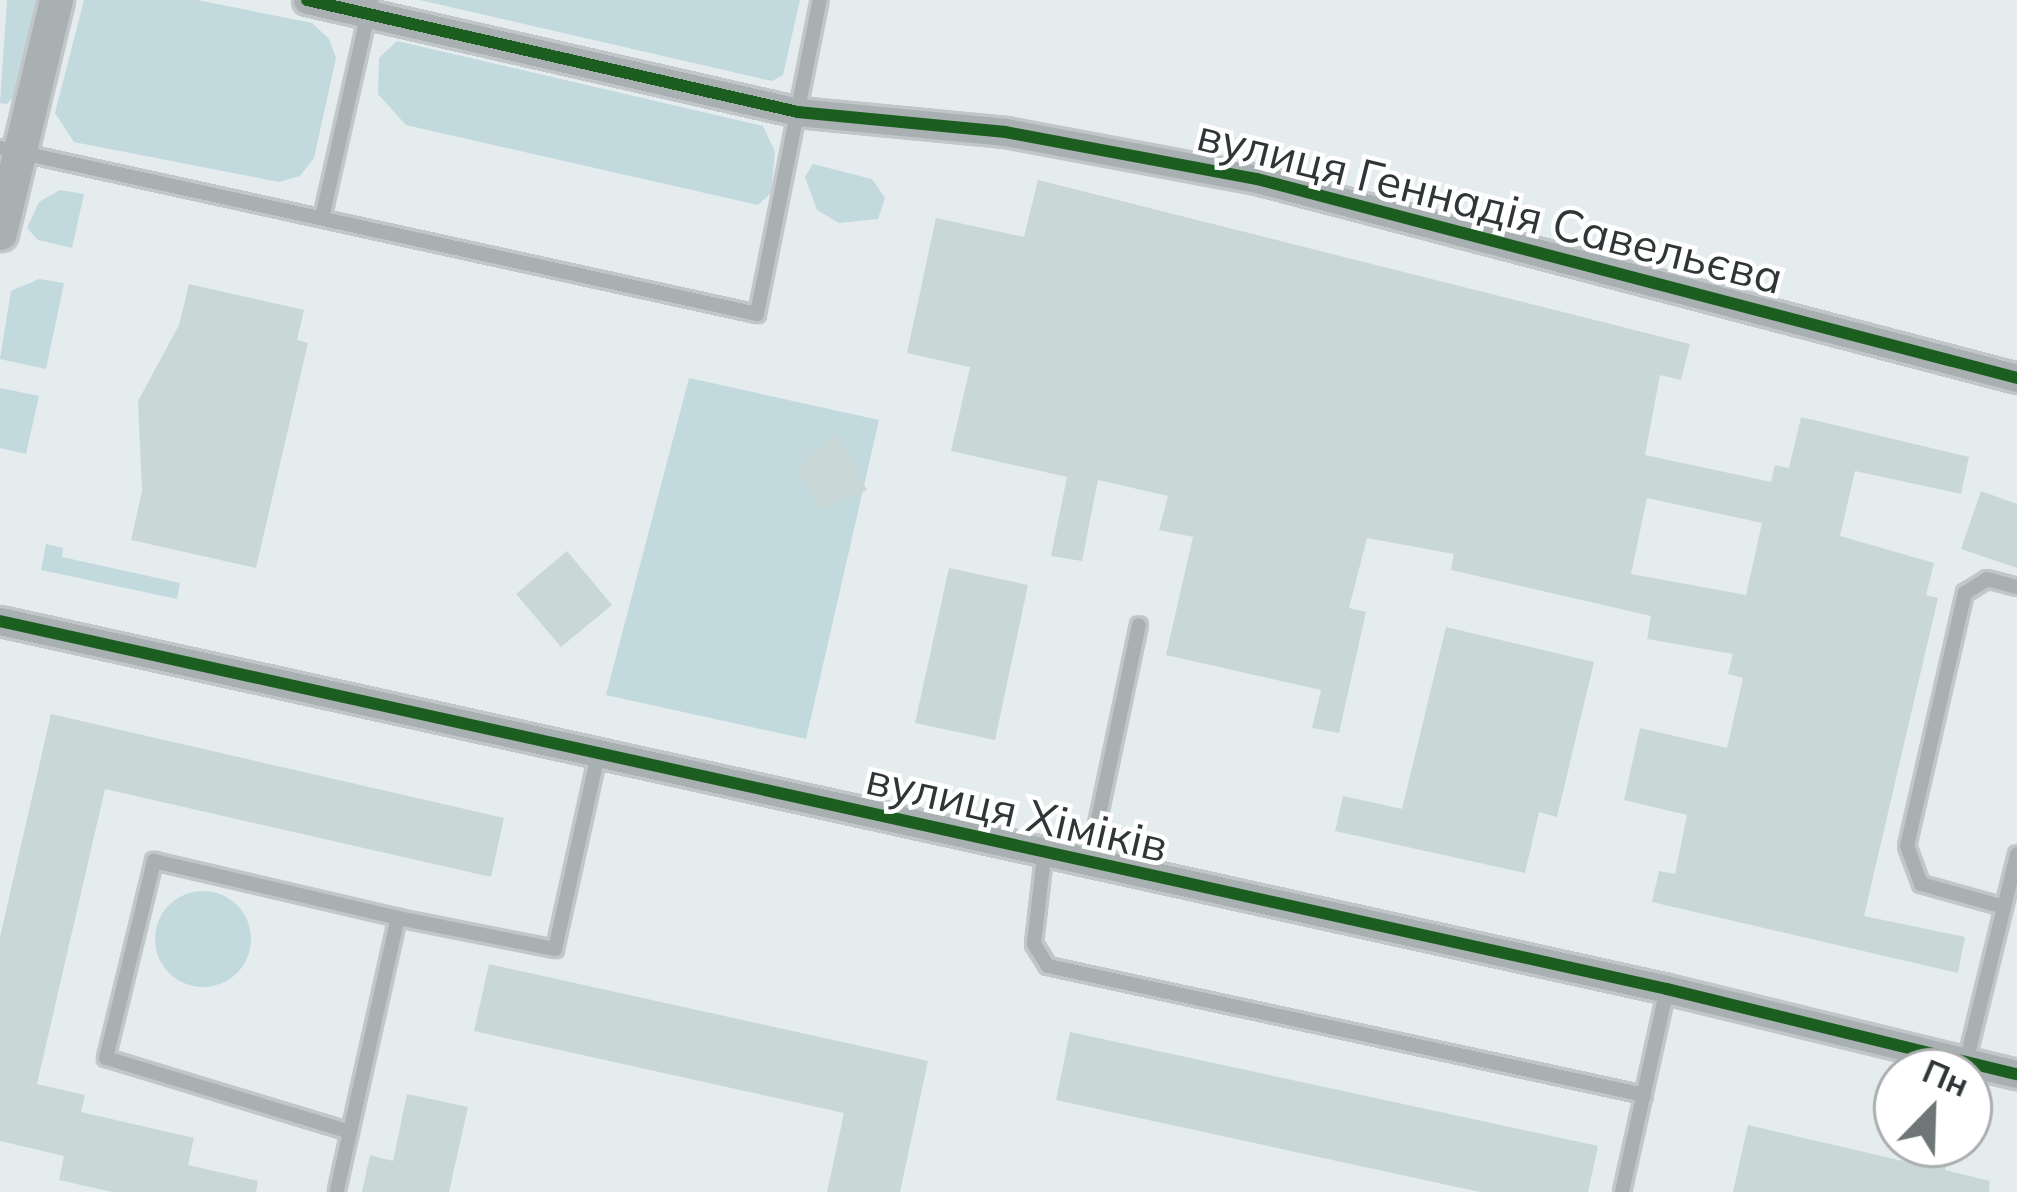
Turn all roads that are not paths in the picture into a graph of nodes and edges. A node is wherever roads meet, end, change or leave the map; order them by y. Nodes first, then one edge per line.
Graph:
1 (56, 0) edge
2 (307, 0) edge
3 (820, 0) edge
4 (369, 7) edge
5 (798, 112) junction
6 (10, 150) edge
7 (322, 218) junction
8 (0, 233) edge
9 (2017, 378) edge
10 (2017, 587) edge
11 (0, 621) edge
12 (1139, 625) dead end
13 (598, 755) junction
14 (2017, 854) edge
15 (1044, 857) junction
16 (1088, 867) junction
17 (2004, 907) junction
18 (398, 918) junction
19 (1666, 989) junction
20 (1905, 1048) edge
21 (1970, 1048) edge
22 (1644, 1095) junction
23 (350, 1132) junction
24 (338, 1190) edge
25 (1622, 1192) edge

1 - 6 street
2 - 4 street, вулиця Геннадія Савельєва
3 - 5 lane
4 - 5 street, вулиця Геннадія Савельєва
4 - 7 lane
5 - 7 lane
5 - 9 street, вулиця Геннадія Савельєва
6 - 7 lane
6 - 8 street
10 - 17 lane
11 - 13 street, вулиця Хіміків
12 - 16 lane
13 - 15 street, вулиця Хіміків
13 - 18 lane
14 - 17 lane
15 - 16 street, вулиця Хіміків
15 - 22 lane
16 - 19 street, вулиця Хіміків
17 - 21 lane
18 - 23 lane
18 - 23 lane
19 - 20 street, вулиця Хіміків
19 - 22 lane
22 - 25 lane
23 - 24 lane

